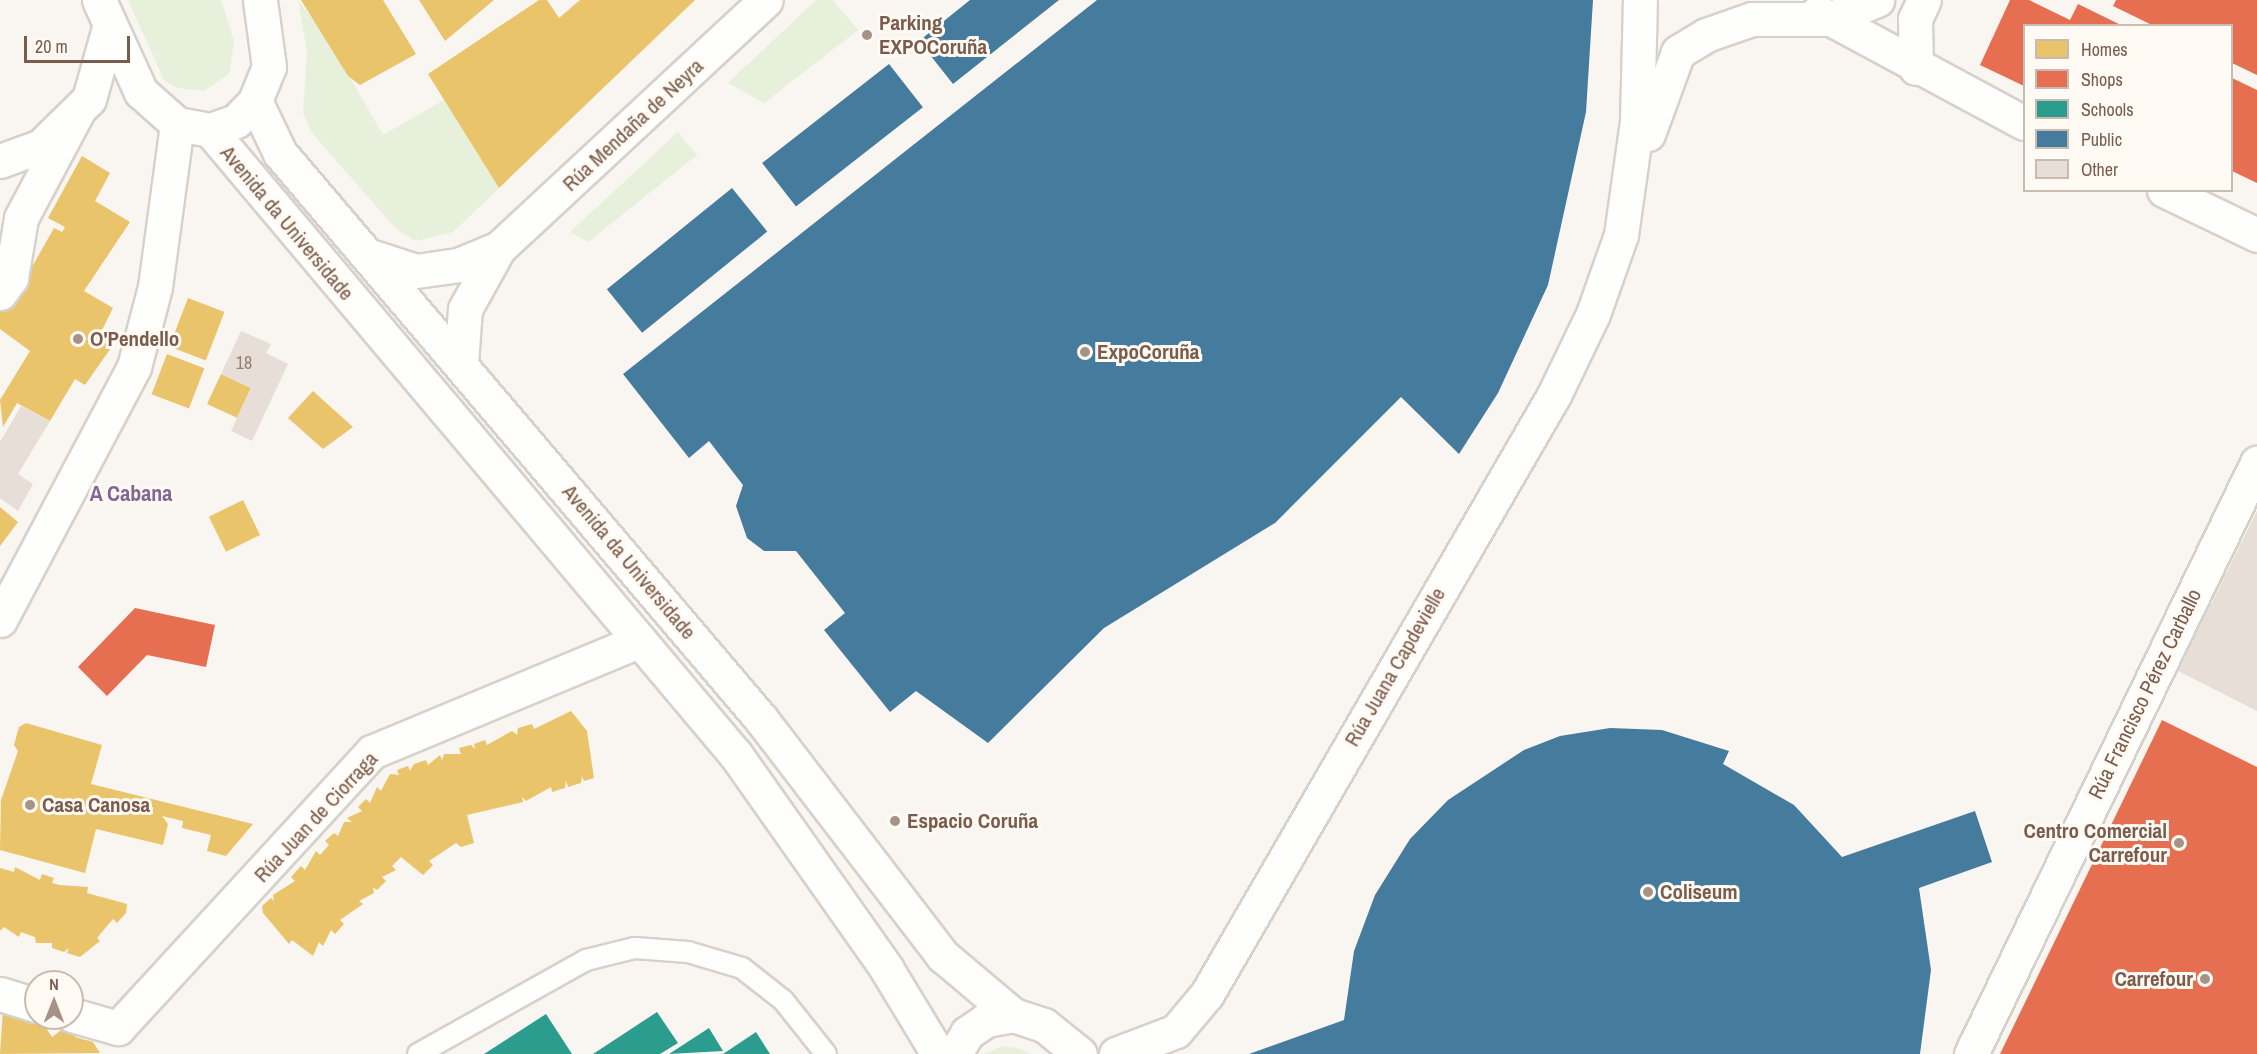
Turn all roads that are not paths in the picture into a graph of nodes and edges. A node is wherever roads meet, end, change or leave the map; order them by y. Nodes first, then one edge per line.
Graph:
1 (260, 0) edge
2 (766, 0) edge
3 (1640, 0) edge
4 (1801, 0) edge
5 (1877, 0) edge
6 (1924, 0) edge
7 (104, 14) edge
8 (1829, 19) junction
9 (1916, 68) junction
10 (141, 92) junction
11 (255, 101) junction
12 (83, 105) junction
13 (2023, 122) edge
14 (177, 124) junction
15 (210, 130) junction
16 (0, 160) edge
17 (0, 172) edge
18 (2168, 192) edge
19 (21, 218) junction
20 (1621, 235) junction
21 (2257, 235) edge
22 (499, 248) junction
23 (370, 256) junction
24 (0, 293) edge
25 (461, 363) junction
26 (2257, 463) edge
27 (0, 620) edge
28 (639, 641) junction
29 (0, 994) edge
30 (24, 1001) edge
31 (1013, 1015) junction
32 (84, 1019) edge
33 (418, 1054) edge
34 (826, 1054) edge
35 (938, 1054) edge
36 (955, 1054) edge
37 (1080, 1054) edge
38 (1116, 1054) edge
39 (1971, 1054) edge

1 - 11 street
2 - 22 street, Rúa Mendaña de Neyra
3 - 20 street, Rúa Juana Capdevielle
4 - 8 street
5 - 8 street, Rúa Juana Capdevielle
6 - 9 street
7 - 10 street
7 - 12 street
8 - 9 street
8 - 20 street, Rúa Juana Capdevielle
9 - 13 street
10 - 12 street
10 - 14 street
11 - 15 street
11 - 23 street, Avenida da Universidade
12 - 16 street
12 - 19 street
14 - 15 street
14 - 27 street
15 - 28 street, Avenida da Universidade
17 - 19 street
18 - 21 street
19 - 24 street
20 - 38 street, Rúa Juana Capdevielle
22 - 23 street, Rúa Mendaña de Neyra
22 - 25 street, Rúa Mendaña de Neyra
23 - 25 street, Avenida da Universidade
25 - 31 street, Avenida da Universidade
26 - 39 street, Rúa Francisco Pérez Carballo
28 - 32 street, Rúa Juan de Ciorraga
28 - 35 street, Avenida da Universidade
29 - 30 street
31 - 36 street
31 - 37 street
33 - 34 lane

